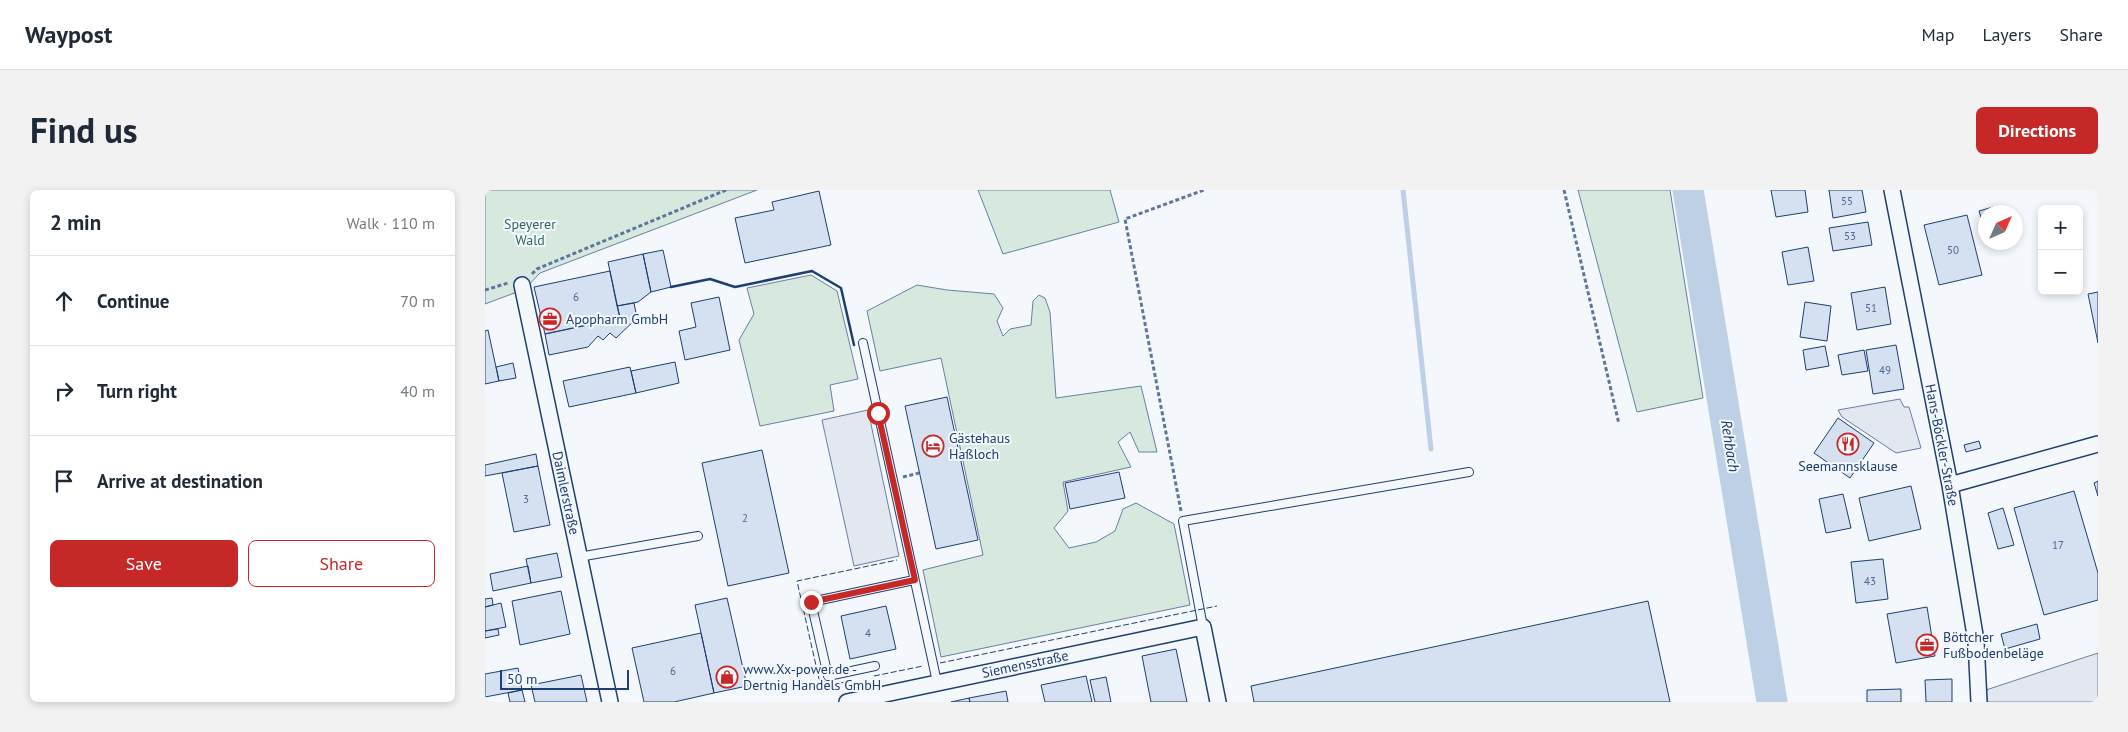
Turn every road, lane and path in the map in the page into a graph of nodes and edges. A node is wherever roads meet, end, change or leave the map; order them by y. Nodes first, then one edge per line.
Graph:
1 (726, 190) edge
2 (1204, 190) edge
3 (1564, 190) edge
4 (1892, 190) edge
5 (522, 285) junction
6 (485, 290) edge
7 (863, 343) dead end
8 (1619, 424) dead end
9 (2098, 444) edge
10 (1469, 472) dead end
11 (1950, 485) junction
12 (1183, 521) junction
13 (698, 536) dead end
14 (579, 557) junction
15 (915, 580) junction
16 (1203, 627) junction
17 (875, 666) dead end
18 (937, 682) junction
19 (610, 702) edge
20 (847, 702) edge
21 (1219, 702) edge
22 (1979, 702) edge

1 - 5 path
2 - 12 path
3 - 8 path
4 - 11 street, Hans-Böckler-Straße
5 - 6 path
5 - 14 street, Daimlerstraße
7 - 15 lane
9 - 11 street
10 - 12 lane
11 - 22 street, Hans-Böckler-Straße
12 - 16 lane
13 - 14 lane
14 - 19 street, Daimlerstraße
15 - 17 lane
15 - 18 lane
16 - 18 street, Siemensstraße
16 - 21 street
18 - 20 street, Siemensstraße

